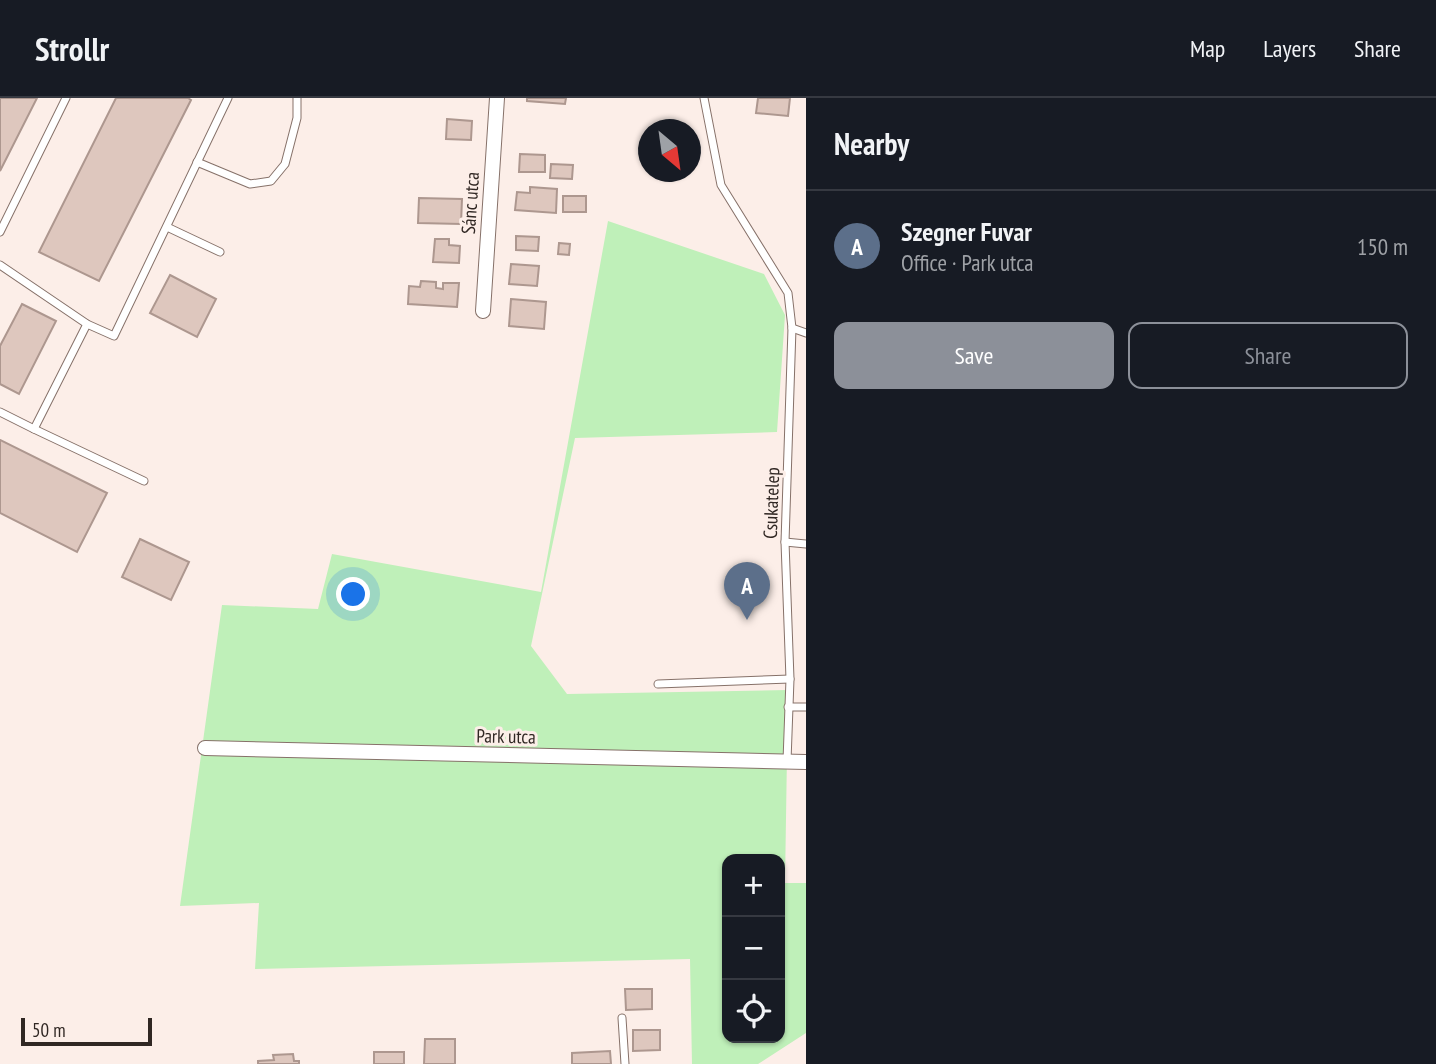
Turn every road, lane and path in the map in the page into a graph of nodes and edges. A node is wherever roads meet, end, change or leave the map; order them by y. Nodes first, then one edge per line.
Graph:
1 (66, 98) edge
2 (228, 98) edge
3 (297, 98) edge
4 (497, 98) edge
5 (704, 98) edge
6 (197, 162) junction
7 (167, 227) junction
8 (0, 232) edge
9 (220, 252) dead end
10 (0, 265) edge
11 (483, 311) dead end
12 (87, 324) junction
13 (792, 328) junction
14 (806, 332) edge
15 (0, 412) edge
16 (34, 429) junction
17 (144, 481) dead end
18 (785, 542) junction
19 (806, 544) edge
20 (790, 679) junction
21 (658, 684) dead end
22 (788, 707) junction
23 (806, 707) edge
24 (205, 748) dead end
25 (787, 762) junction
26 (806, 762) edge
27 (622, 1018) dead end
28 (625, 1064) edge

1 - 8 lane
2 - 6 lane
3 - 6 lane
4 - 11 street, Sánc utca
5 - 13 lane, Csukatelep
6 - 7 lane
7 - 9 lane
7 - 12 lane
10 - 12 lane
12 - 16 lane
13 - 14 lane
13 - 18 lane, Csukatelep
15 - 16 lane
16 - 17 lane
18 - 19 lane
18 - 20 lane, Csukatelep
20 - 21 lane
20 - 22 lane, Csukatelep
22 - 23 lane
22 - 25 lane, Csukatelep
24 - 25 street, Park utca
25 - 26 street, Park utca
27 - 28 lane

